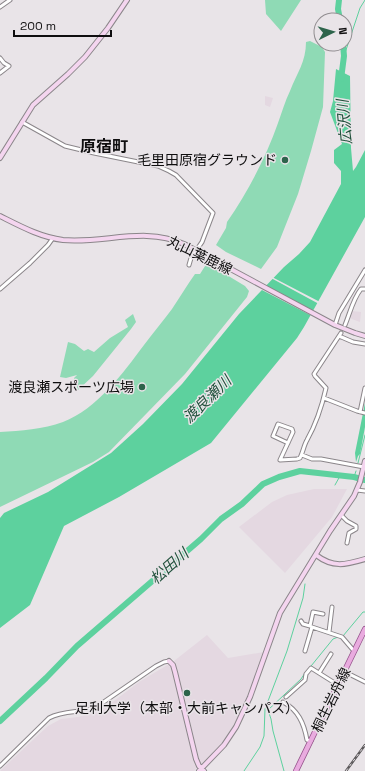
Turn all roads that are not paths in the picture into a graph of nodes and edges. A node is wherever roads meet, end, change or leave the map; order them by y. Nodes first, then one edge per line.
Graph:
1 (10, 0) edge
2 (127, 0) edge
3 (0, 7) edge
4 (0, 58) edge
5 (0, 72) edge
6 (22, 122) junction
7 (0, 158) edge
8 (0, 216) edge
9 (53, 238) junction
10 (197, 252) junction
11 (189, 265) dead end
12 (365, 270) edge
13 (0, 289) edge
14 (365, 289) edge
15 (333, 323) junction
16 (345, 324) dead end
17 (365, 336) edge
18 (365, 344) edge
19 (365, 388) edge
20 (324, 398) junction
21 (363, 412) edge
22 (288, 443) junction
23 (302, 455) junction
24 (365, 461) edge
25 (364, 467) junction
26 (358, 489) junction
27 (365, 491) edge
28 (341, 515) junction
29 (347, 543) dead end
30 (316, 555) junction
31 (365, 559) edge
32 (332, 607) dead end
33 (322, 614) dead end
34 (301, 621) dead end
35 (311, 626) junction
36 (365, 629) edge
37 (329, 632) junction
38 (364, 636) edge
39 (305, 651) dead end
40 (354, 651) junction
41 (331, 654) dead end
42 (169, 662) joint
43 (318, 672) junction
44 (345, 672) junction
45 (365, 682) edge
46 (338, 684) junction
47 (286, 697) dead end
48 (283, 702) dead end
49 (311, 741) junction
50 (0, 766) edge
51 (202, 770) edge
52 (296, 771) edge

1 - 3 street
2 - 6 street
4 - 5 street
6 - 7 street
6 - 10 street
8 - 9 street, 丸山葉鹿線
9 - 10 street, 丸山葉鹿線
9 - 13 street
10 - 11 street
10 - 15 street, 丸山葉鹿線
12 - 15 street
14 - 16 street
15 - 17 street, 丸山葉鹿線
18 - 20 street
19 - 21 street
20 - 21 street
20 - 23 street
22 - 22 street
22 - 23 street
23 - 25 street
24 - 25 street
25 - 26 street
26 - 27 street
26 - 28 street
28 - 29 street
28 - 30 street
30 - 31 street
30 - 51 street
32 - 37 street
33 - 35 street
34 - 35 street
35 - 37 street
35 - 39 street
36 - 38 main road, 桐生岩舟線
37 - 40 street
38 - 40 main road, 桐生岩舟線
40 - 44 main road, 桐生岩舟線
41 - 43 street
42 - 50 street
42 - 51 street
43 - 46 street
43 - 47 street
44 - 45 street
44 - 46 main road, 桐生岩舟線
46 - 49 main road, 桐生岩舟線
48 - 49 street
49 - 52 main road, 桐生岩舟線

